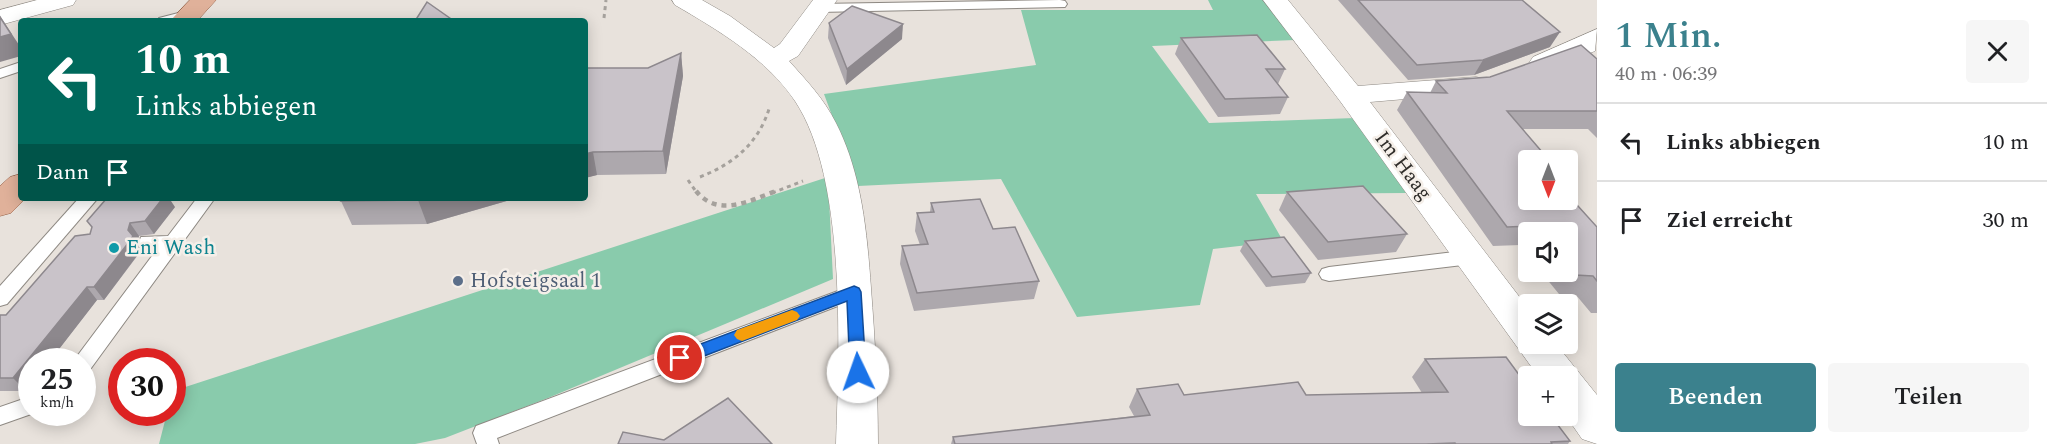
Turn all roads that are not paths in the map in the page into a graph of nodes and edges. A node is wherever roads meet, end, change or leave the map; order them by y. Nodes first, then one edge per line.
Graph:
1 (64, 0) edge
2 (684, 0) edge
3 (1275, 0) edge
4 (822, 4) edge
5 (1060, 4) dead end
6 (193, 12) edge
7 (0, 18) edge
8 (174, 18) edge
9 (1597, 37) edge
10 (772, 60) junction
11 (18, 67) edge
12 (0, 74) edge
13 (1350, 94) junction
14 (18, 187) edge
15 (87, 201) edge
16 (204, 201) edge
17 (0, 205) edge
18 (53, 240) junction
19 (72, 240) edge
20 (148, 242) dead end
21 (174, 242) junction
22 (1471, 257) junction
23 (1329, 274) dead end
24 (854, 292) junction
25 (0, 299) edge
26 (1518, 321) edge
27 (95, 348) edge
28 (1543, 354) edge
29 (1552, 366) edge
30 (1578, 401) edge
31 (18, 410) edge
32 (0, 416) edge
33 (1597, 427) edge
34 (488, 444) edge
35 (857, 444) edge

1 - 7 street
2 - 10 street
3 - 13 street, Im Haag
4 - 5 lane
4 - 10 street
6 - 8 lane
9 - 13 street
10 - 24 street
11 - 12 lane
13 - 22 street, Im Haag
14 - 17 main road
15 - 18 lane
16 - 21 lane
18 - 19 lane
18 - 25 lane
20 - 21 lane
21 - 27 lane
22 - 23 lane
22 - 26 street, Im Haag
24 - 34 lane
24 - 35 street
28 - 29 street
30 - 33 street
31 - 32 lane

